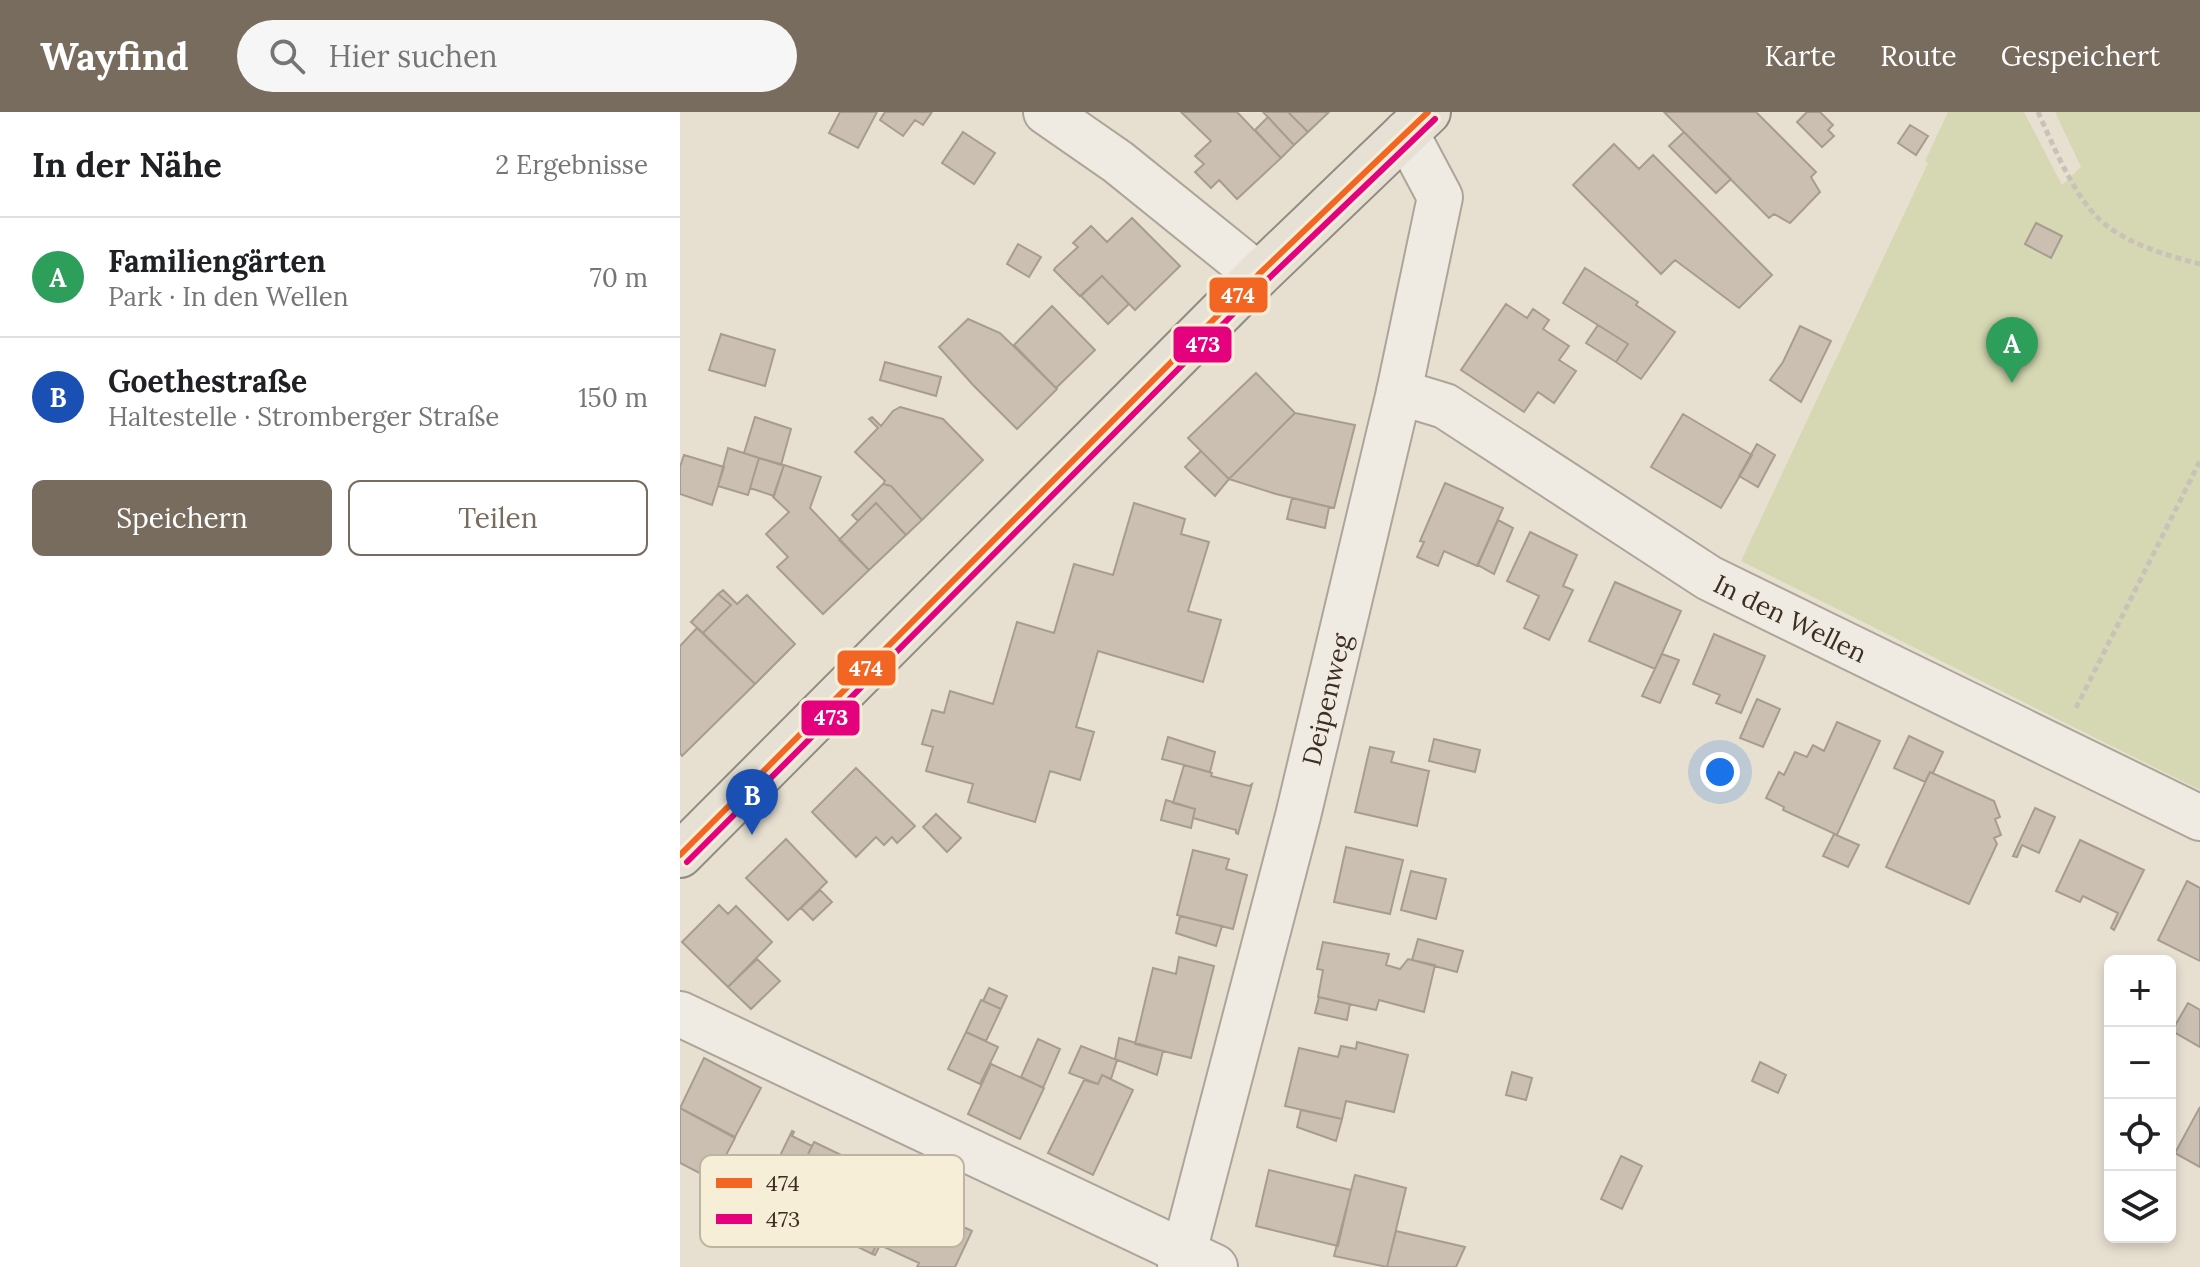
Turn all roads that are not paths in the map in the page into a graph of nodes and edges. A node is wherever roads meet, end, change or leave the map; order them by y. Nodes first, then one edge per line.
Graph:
1 (1046, 112) edge
2 (1417, 122) edge
3 (1258, 275) junction
4 (1399, 392) junction
5 (2200, 818) edge
6 (680, 855) edge
7 (680, 1014) edge
8 (1193, 1262) edge

1 - 3 street
2 - 3 main road
2 - 4 street, Deipenweg
3 - 6 main road
4 - 5 street, In den Wellen
4 - 8 street, Deipenweg
7 - 8 street

